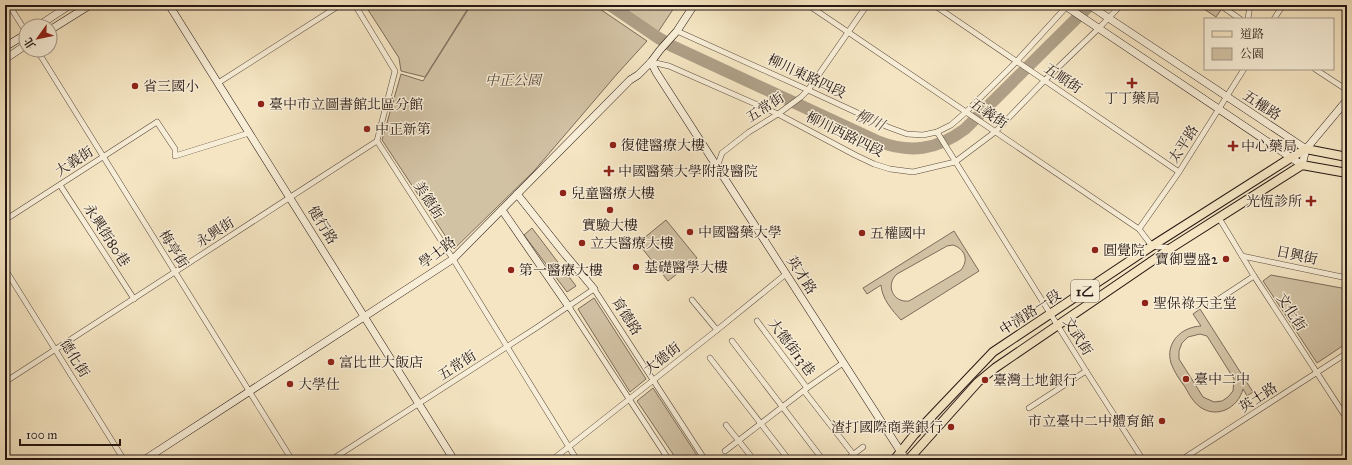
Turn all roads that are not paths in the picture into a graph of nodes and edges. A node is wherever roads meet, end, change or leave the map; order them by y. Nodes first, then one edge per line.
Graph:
1 (9, 5) edge
2 (70, 5) edge
3 (90, 5) edge
4 (169, 5) edge
5 (340, 5) edge
6 (355, 5) edge
7 (694, 5) edge
8 (808, 5) edge
9 (867, 5) edge
10 (934, 5) edge
11 (1089, 5) edge
12 (1121, 5) edge
13 (1220, 5) edge
14 (1250, 5) edge
15 (1283, 5) edge
16 (1066, 6) edge
17 (50, 18) edge
18 (1109, 18) junction
19 (1239, 18) edge
20 (1248, 18) edge
21 (1275, 18) edge
22 (18, 20) edge
23 (58, 25) edge
24 (1099, 28) junction
25 (677, 31) junction
26 (849, 33) junction
27 (18, 38) edge
28 (5, 47) edge
29 (18, 50) edge
30 (41, 58) edge
31 (5, 59) edge
32 (651, 62) junction
33 (1016, 62) junction
34 (1243, 70) edge
35 (1317, 70) edge
36 (1045, 80) junction
37 (218, 83) junction
38 (808, 90) junction
39 (1347, 90) edge
40 (1226, 97) junction
41 (1347, 100) edge
42 (1220, 108) junction
43 (966, 112) junction
44 (778, 114) junction
45 (994, 131) junction
46 (937, 132) junction
47 (249, 133) junction
48 (377, 141) junction
49 (1306, 149) junction
50 (103, 156) junction
51 (1292, 157) junction
52 (1347, 157) edge
53 (955, 162) junction
54 (1302, 165) junction
55 (717, 167) junction
56 (1179, 172) junction
57 (1347, 173) edge
58 (60, 185) junction
59 (517, 194) junction
60 (290, 197) junction
61 (502, 210) junction
62 (1219, 218) junction
63 (5, 220) edge
64 (1138, 229) junction
65 (1152, 246) junction
66 (1171, 248) junction
67 (1242, 256) junction
68 (453, 259) junction
69 (5, 269) edge
70 (174, 272) junction
71 (786, 274) junction
72 (1254, 276) junction
73 (1347, 278) edge
74 (594, 289) junction
75 (134, 299) junction
76 (692, 300) dead end
77 (1210, 305) dead end
78 (569, 307) junction
79 (1050, 315) junction
80 (365, 317) junction
81 (757, 321) dead end
82 (1057, 324) junction
83 (717, 330) junction
84 (732, 341) dead end
85 (507, 347) junction
86 (55, 350) junction
87 (1347, 353) edge
88 (710, 358) dead end
89 (843, 363) junction
90 (1086, 371) junction
91 (1317, 372) junction
92 (653, 380) junction
93 (5, 382) edge
94 (806, 389) junction
95 (250, 391) junction
96 (630, 399) junction
97 (419, 404) junction
98 (782, 407) junction
99 (1029, 408) dead end
100 (1347, 419) edge
101 (761, 423) junction
102 (726, 424) dead end
103 (738, 440) junction
104 (568, 447) junction
105 (863, 447) dead end
106 (724, 451) dead end
107 (900, 452) junction
108 (854, 454) junction
109 (124, 460) edge
110 (144, 460) edge
111 (292, 460) edge
112 (331, 460) edge
113 (454, 460) edge
114 (552, 460) edge
115 (577, 460) edge
116 (670, 460) edge
117 (705, 460) edge
118 (754, 460) edge
119 (790, 460) edge
120 (823, 460) edge
121 (846, 460) edge
122 (894, 460) edge
123 (907, 460) edge
124 (1143, 460) edge
125 (1181, 460) edge

1 - 22 street
2 - 17 street
3 - 23 street
4 - 37 street, 健行路
5 - 37 street
6 - 48 street
7 - 25 street, 學士路
8 - 26 street, 五義街
9 - 26 street, 五常街
10 - 33 street, 五順街
11 - 18 street, 五權路
12 - 18 street, 柳川西路四段
13 - 19 street
14 - 20 street
15 - 21 street
16 - 24 street, 五權路
16 - 33 street, 柳川東路四段
18 - 24 street, 柳川西路四段
18 - 40 street, 五權路
24 - 36 street, 柳川西路四段
24 - 42 street, 五權路
25 - 32 street, 學士路
25 - 38 street, 柳川東路四段
26 - 38 street, 五常街
26 - 43 street, 五義街
27 - 28 street
29 - 31 street
30 - 50 street, 梅亭街
32 - 44 street, 柳川西路四段
32 - 55 street, 英才路
32 - 59 street, 學士路
33 - 36 street, 五順街
33 - 43 street, 柳川東路四段
34 - 40 street, 太平路
35 - 39 street
36 - 45 street, 柳川西路四段
36 - 56 street, 五順街
37 - 47 street, 健行路
38 - 44 street, 五常街
38 - 46 street, 柳川東路四段
40 - 42 street, 太平路
40 - 49 street, 五權路
41 - 49 street
42 - 51 street, 五權路
42 - 56 street, 太平路
43 - 45 street, 五義街
43 - 46 street, 柳川東路四段
44 - 53 street, 柳川西路四段
44 - 55 street, 五常街
45 - 53 street, 柳川西路四段
45 - 64 street, 五義街
46 - 53 street, 文武街
47 - 50 street, 大義街
47 - 60 street, 健行路
48 - 60 street, 永興街
48 - 68 street, 美德街
49 - 51 main road, 中清路一段 / 1乙
49 - 52 main road, 五權路
49 - 54 street
50 - 58 street, 大義街
50 - 70 street, 梅亭街
51 - 54 street, 五權路
51 - 65 main road, 中清路一段 / 1乙
53 - 79 street, 文武街
54 - 57 main road
54 - 62 main road, 中清路一段 / 1乙
55 - 71 street, 英才路
56 - 64 street, 太平路
58 - 63 street, 大義街
58 - 75 street, 永興街80巷
59 - 61 street, 學士路
59 - 74 street, 育德路
60 - 70 street, 永興街
60 - 80 street, 健行路
61 - 68 street, 學士路
61 - 78 street
62 - 66 main road, 中清路一段 / 1乙
62 - 67 street, 文化街
64 - 65 street, 五義街
65 - 66 street
65 - 79 main road, 中清路一段 / 1乙
66 - 82 main road, 中清路一段 / 1乙
67 - 72 street, 文化街
67 - 73 street, 日興街
68 - 80 street, 學士路
68 - 85 street, 美德街
69 - 86 street, 德化街
70 - 75 street, 永興街
70 - 95 street, 梅亭街
71 - 83 street, 大德街
71 - 89 street, 英才路
72 - 77 street
72 - 91 street, 文化街
74 - 78 street, 五常街
74 - 92 street, 育德路
75 - 86 street, 永興街
76 - 83 street
78 - 85 street, 五常街
78 - 96 street
79 - 82 street, 文武街
79 - 107 main road, 中清路一段 / 1乙
80 - 95 street, 學士路
80 - 97 street, 健行路
81 - 94 street, 大德街13巷
82 - 90 street, 文武街
82 - 123 main road, 中清路一段 / 1乙
83 - 92 street, 大德街
84 - 98 street
85 - 97 street, 五常街
85 - 104 street, 美德街
86 - 93 street, 永興街
86 - 109 street, 德化街
87 - 91 street, 英士路
88 - 101 street
89 - 94 street
89 - 107 street, 英才路
90 - 99 street
90 - 124 street, 文武街
91 - 100 street, 文化街
91 - 125 street, 英士路
92 - 96 street, 大德街
92 - 117 street, 育德路
94 - 98 street
94 - 108 street, 大德街13巷
95 - 110 street, 學士路
95 - 111 street, 梅亭街
96 - 104 street, 大德街
96 - 116 street
97 - 112 street, 五常街
97 - 113 street, 健行路
98 - 101 street
98 - 120 street
101 - 103 street
101 - 119 street
102 - 103 street
103 - 106 street
103 - 118 street
104 - 114 street, 大德街
104 - 115 street, 美德街
105 - 108 street
107 - 122 main road, 中清路一段 / 1乙
107 - 123 street, 英才路
108 - 121 street

